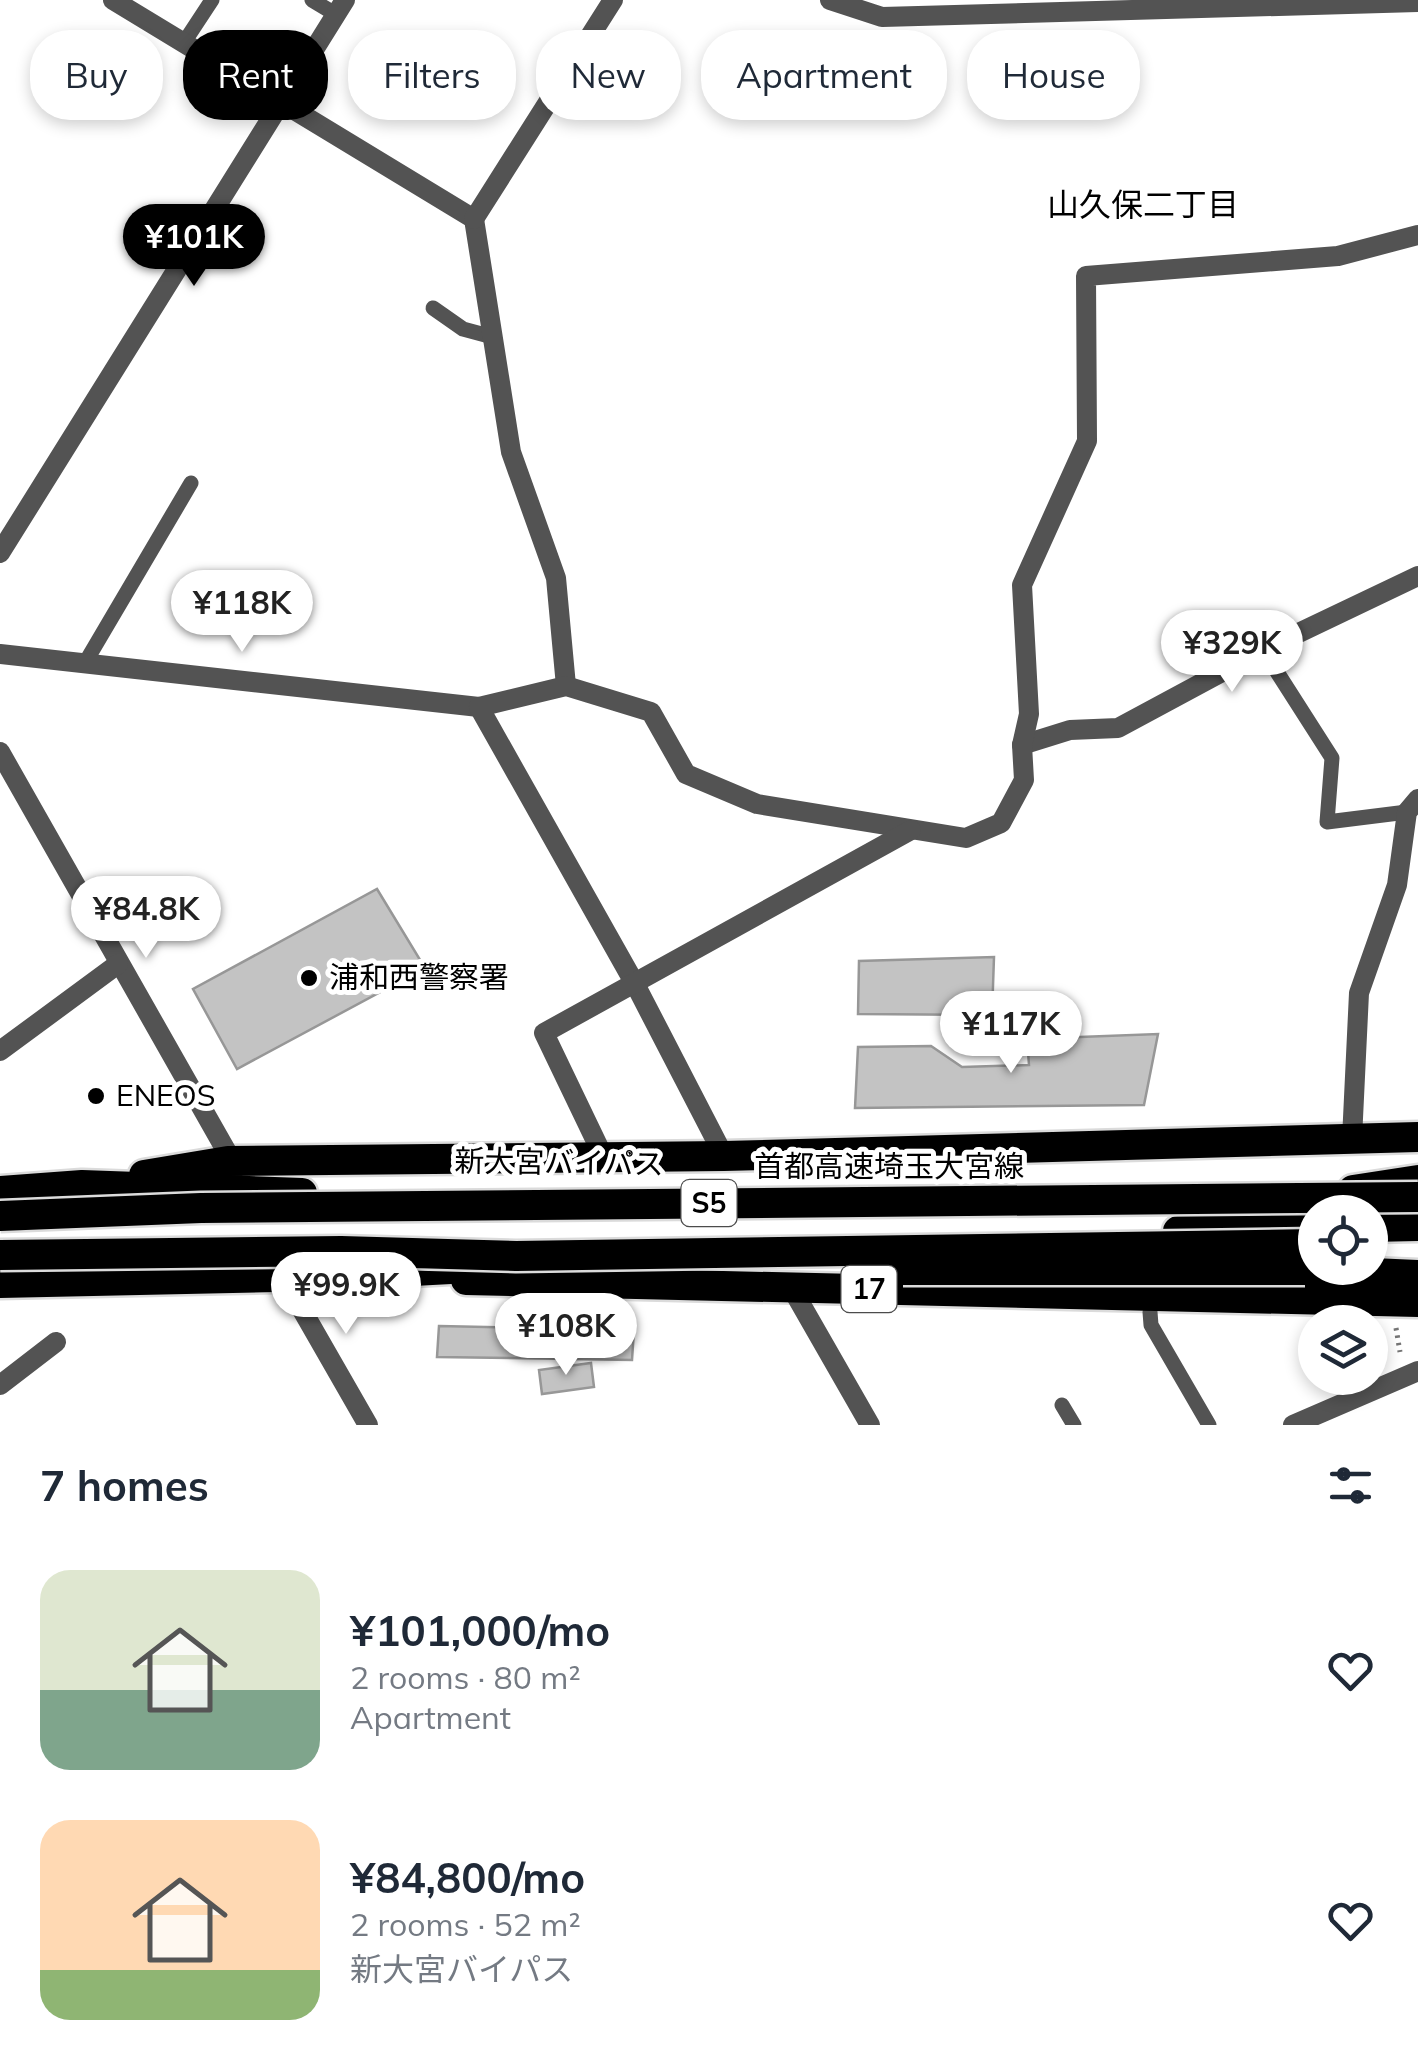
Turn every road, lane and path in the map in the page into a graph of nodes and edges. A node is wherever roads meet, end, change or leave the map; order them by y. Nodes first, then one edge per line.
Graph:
1 (112, 0) edge
2 (212, 0) edge
3 (312, 0) edge
4 (612, 0) edge
5 (830, 0) edge
6 (1299, 2) edge
7 (1418, 2) edge
8 (341, 7) edge
9 (192, 30) edge
10 (326, 30) edge
11 (183, 39) edge
12 (269, 120) edge
13 (308, 120) edge
14 (474, 219) junction
15 (1418, 235) edge
16 (433, 308) dead end
17 (490, 336) junction
18 (191, 482) dead end
19 (0, 553) edge
20 (1418, 576) edge
21 (1263, 650) junction
22 (0, 654) edge
23 (86, 663) junction
24 (566, 686) junction
25 (479, 707) junction
26 (1022, 745) junction
27 (0, 752) edge
28 (1412, 806) edge
29 (912, 829) junction
30 (118, 964) junction
31 (635, 984) junction
32 (0, 1052) edge
33 (1418, 1137) edge
34 (1352, 1139) junction
35 (724, 1156) junction
36 (604, 1158) junction
37 (228, 1161) junction
38 (1418, 1180) edge
39 (82, 1185) junction
40 (0, 1191) edge
41 (264, 1192) junction
42 (1370, 1195) edge
43 (1418, 1197) edge
44 (1388, 1202) edge
45 (1418, 1206) edge
46 (1298, 1213) edge
47 (1298, 1214) edge
48 (0, 1216) edge
49 (1418, 1226) edge
50 (1388, 1227) edge
51 (1418, 1242) edge
52 (1388, 1243) edge
53 (1298, 1244) edge
54 (0, 1256) edge
55 (516, 1256) junction
56 (282, 1274) junction
57 (320, 1276) junction
58 (1418, 1276) edge
59 (0, 1282) edge
60 (791, 1287) junction
61 (1418, 1302) edge
62 (1150, 1312) dead end
63 (56, 1342) dead end
64 (1418, 1371) edge
65 (0, 1385) edge
66 (1062, 1405) dead end
67 (368, 1425) edge
68 (870, 1425) edge
69 (1074, 1425) edge
70 (1209, 1425) edge
71 (1293, 1425) edge

1 - 11 street
2 - 9 lane
3 - 8 lane
4 - 14 street
5 - 6 street
6 - 7 street
8 - 10 street
12 - 19 street
13 - 14 street
14 - 17 street
15 - 26 street
16 - 17 lane
17 - 24 street
18 - 23 lane
20 - 21 street
21 - 26 street
21 - 28 lane
22 - 23 street
23 - 25 street
24 - 25 street
24 - 29 street
25 - 31 street
26 - 29 street
27 - 30 street
28 - 34 street
29 - 31 street
30 - 32 street
30 - 37 street
31 - 35 street
31 - 36 street
33 - 34 highway
34 - 35 highway
35 - 36 highway
36 - 37 highway
37 - 39 highway
37 - 41 street
38 - 42 highway, bridge
39 - 40 highway, 新大宮バイパス
39 - 41 highway, 新大宮バイパス
41 - 45 highway, 新大宮バイパス
43 - 44 highway, 首都高速埼玉大宮線 / S5, bridge
46 - 48 highway, 首都高速埼玉大宮線 / S5, bridge
47 - 57 highway, 17
49 - 50 highway
51 - 52 highway
53 - 55 highway, S5, bridge
54 - 55 highway, S5, bridge
55 - 58 highway, bridge
56 - 57 highway, 17
56 - 59 highway, 17
56 - 67 street
57 - 60 highway, 17
60 - 61 highway, 17
60 - 68 street
62 - 70 lane
63 - 65 street
64 - 71 street
66 - 69 lane

